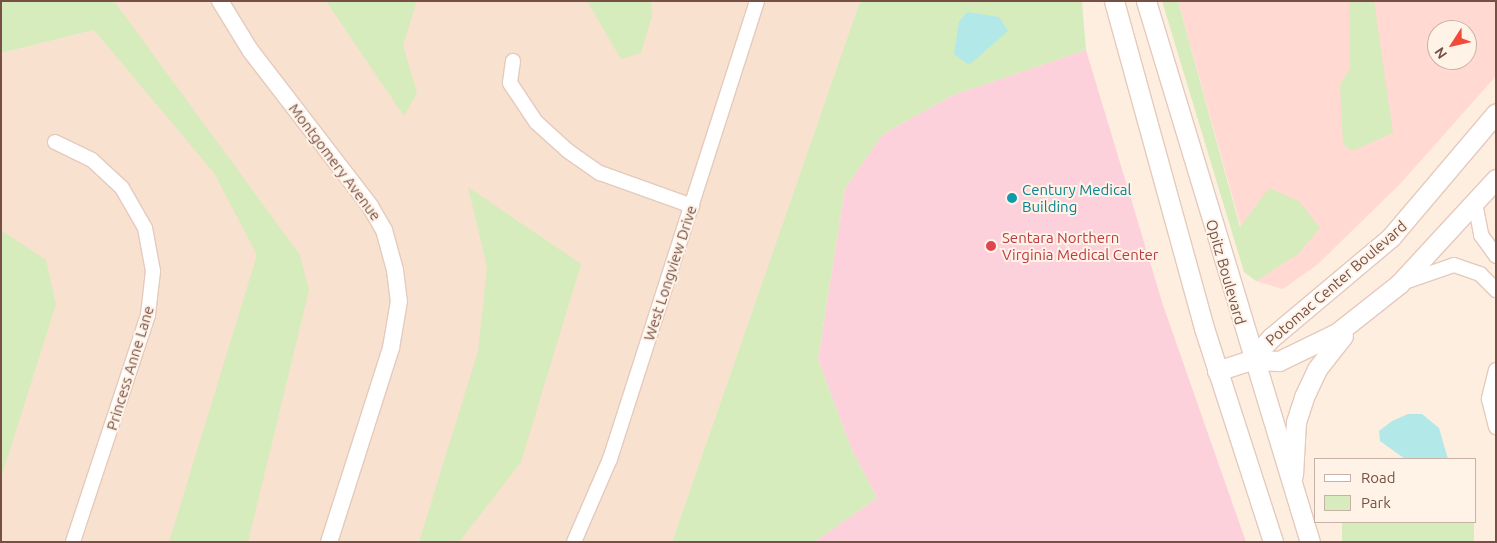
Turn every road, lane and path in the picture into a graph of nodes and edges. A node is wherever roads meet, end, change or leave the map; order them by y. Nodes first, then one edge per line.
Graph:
1 (220, 1) edge
2 (757, 1) edge
3 (1114, 1) edge
4 (1146, 1) edge
5 (513, 61) dead end
6 (1496, 113) edge
7 (55, 142) dead end
8 (1496, 179) edge
9 (1475, 203) junction
10 (692, 206) junction
11 (1496, 256) edge
12 (1399, 284) junction
13 (1496, 290) edge
14 (1357, 318) junction
15 (1252, 360) junction
16 (1496, 370) edge
17 (1217, 371) junction
18 (1496, 427) edge
19 (1293, 486) junction
20 (73, 542) edge
21 (329, 542) edge
22 (574, 542) edge
23 (1273, 542) edge
24 (1310, 542) edge

1 - 21 street, Montgomery Avenue
2 - 10 street, West Longview Drive
3 - 17 main road
4 - 15 main road, Opitz Boulevard
5 - 10 street
6 - 15 main road, Potomac Center Boulevard
7 - 20 street, Princess Anne Lane
8 - 9 main road, Potomac Center Boulevard
9 - 11 street
9 - 12 main road, Potomac Center Boulevard
10 - 22 street, West Longview Drive
12 - 13 street
12 - 14 main road, Potomac Center Boulevard
14 - 15 main road, Potomac Center Boulevard
14 - 19 main road
15 - 17 main road, Potomac Center Boulevard
15 - 19 main road, Opitz Boulevard
16 - 18 street
17 - 23 main road
19 - 24 main road, Opitz Boulevard

